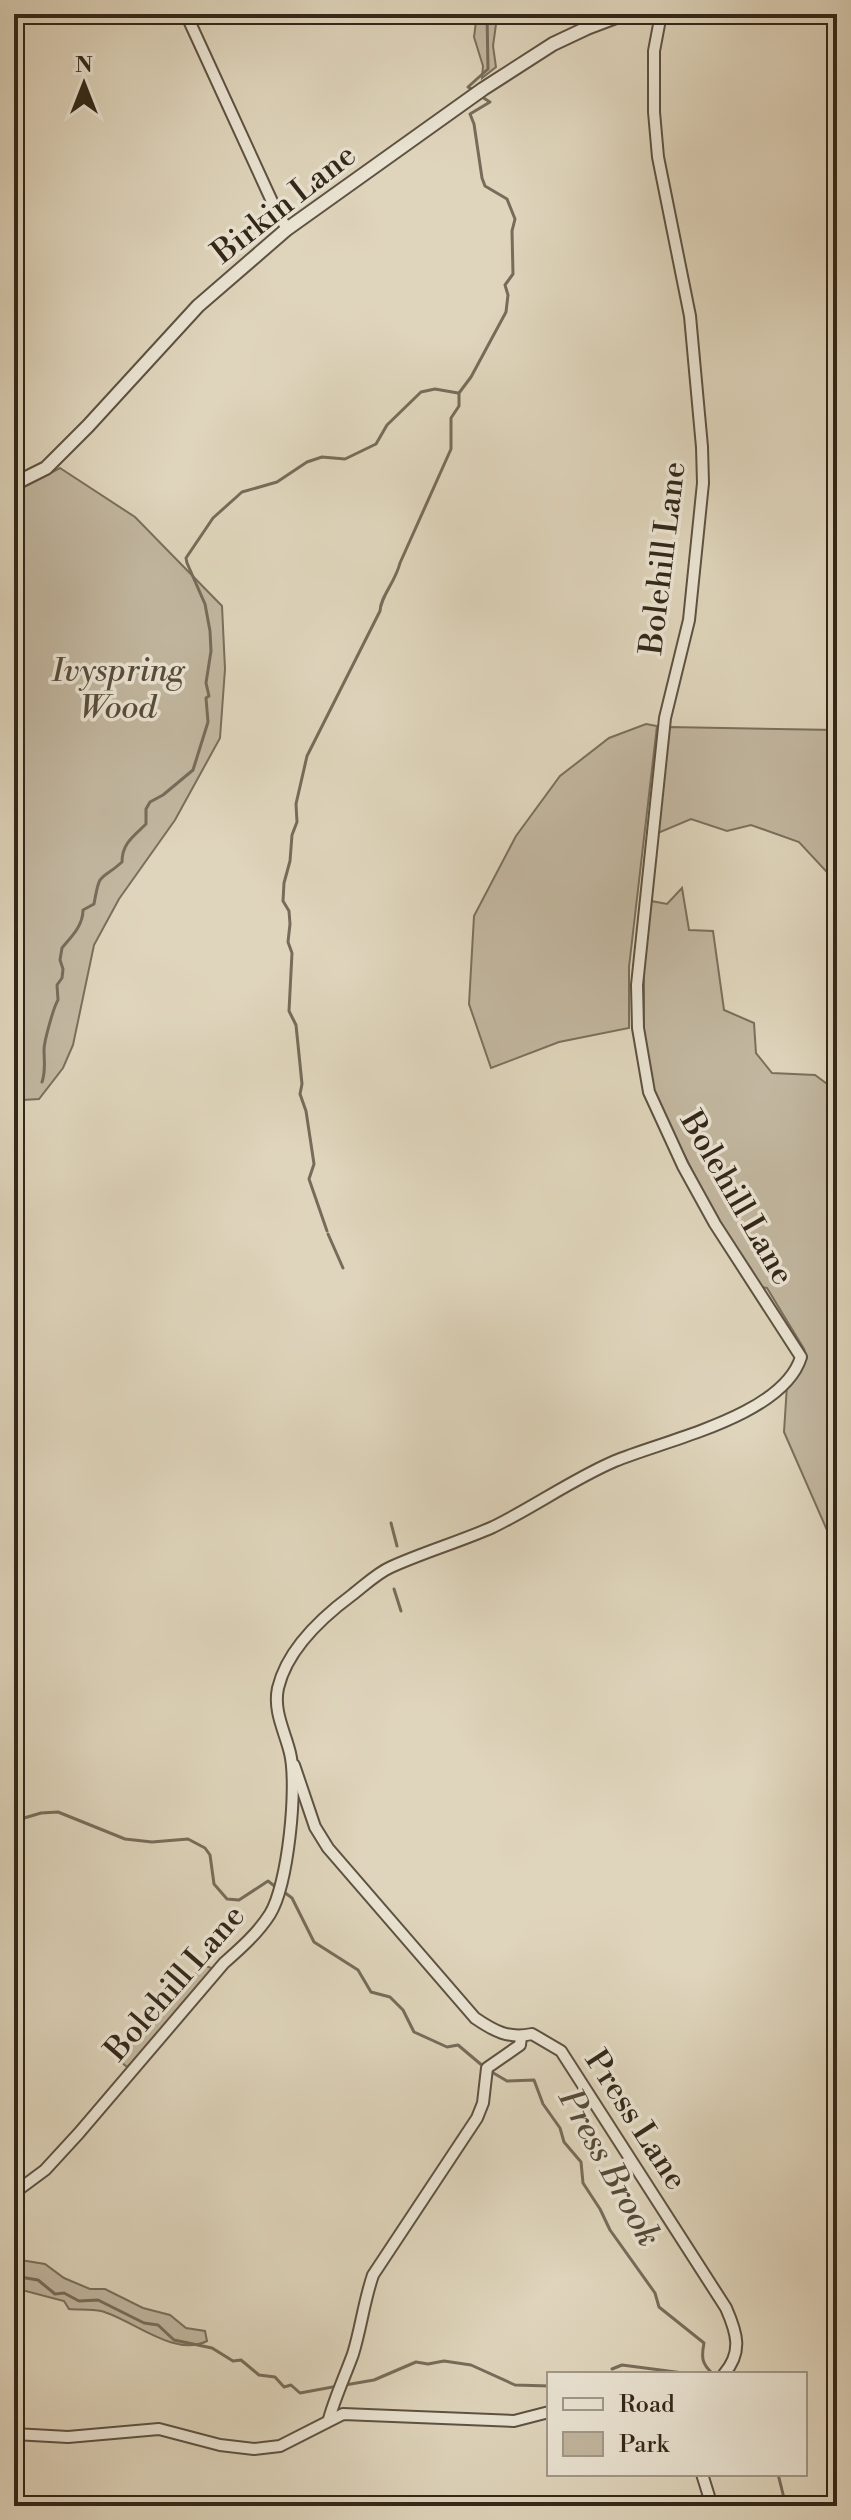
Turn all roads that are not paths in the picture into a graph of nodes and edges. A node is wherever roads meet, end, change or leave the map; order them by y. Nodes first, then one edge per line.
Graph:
1 (186, 14) edge
2 (624, 14) edge
3 (661, 14) edge
4 (287, 229) junction
5 (14, 484) edge
6 (291, 1756) junction
7 (521, 2037) junction
8 (14, 2193) edge
9 (726, 2372) edge
10 (547, 2413) edge
11 (329, 2419) junction
12 (14, 2434) edge
13 (703, 2476) edge
14 (712, 2506) edge

1 - 4 street
2 - 4 street, Birkin Lane
3 - 6 street, Bolehill Lane
4 - 5 street, Birkin Lane
6 - 7 street, Press Lane
6 - 8 street, Bolehill Lane
7 - 9 street, Press Lane
7 - 11 street
10 - 11 street
11 - 12 street
13 - 14 street

